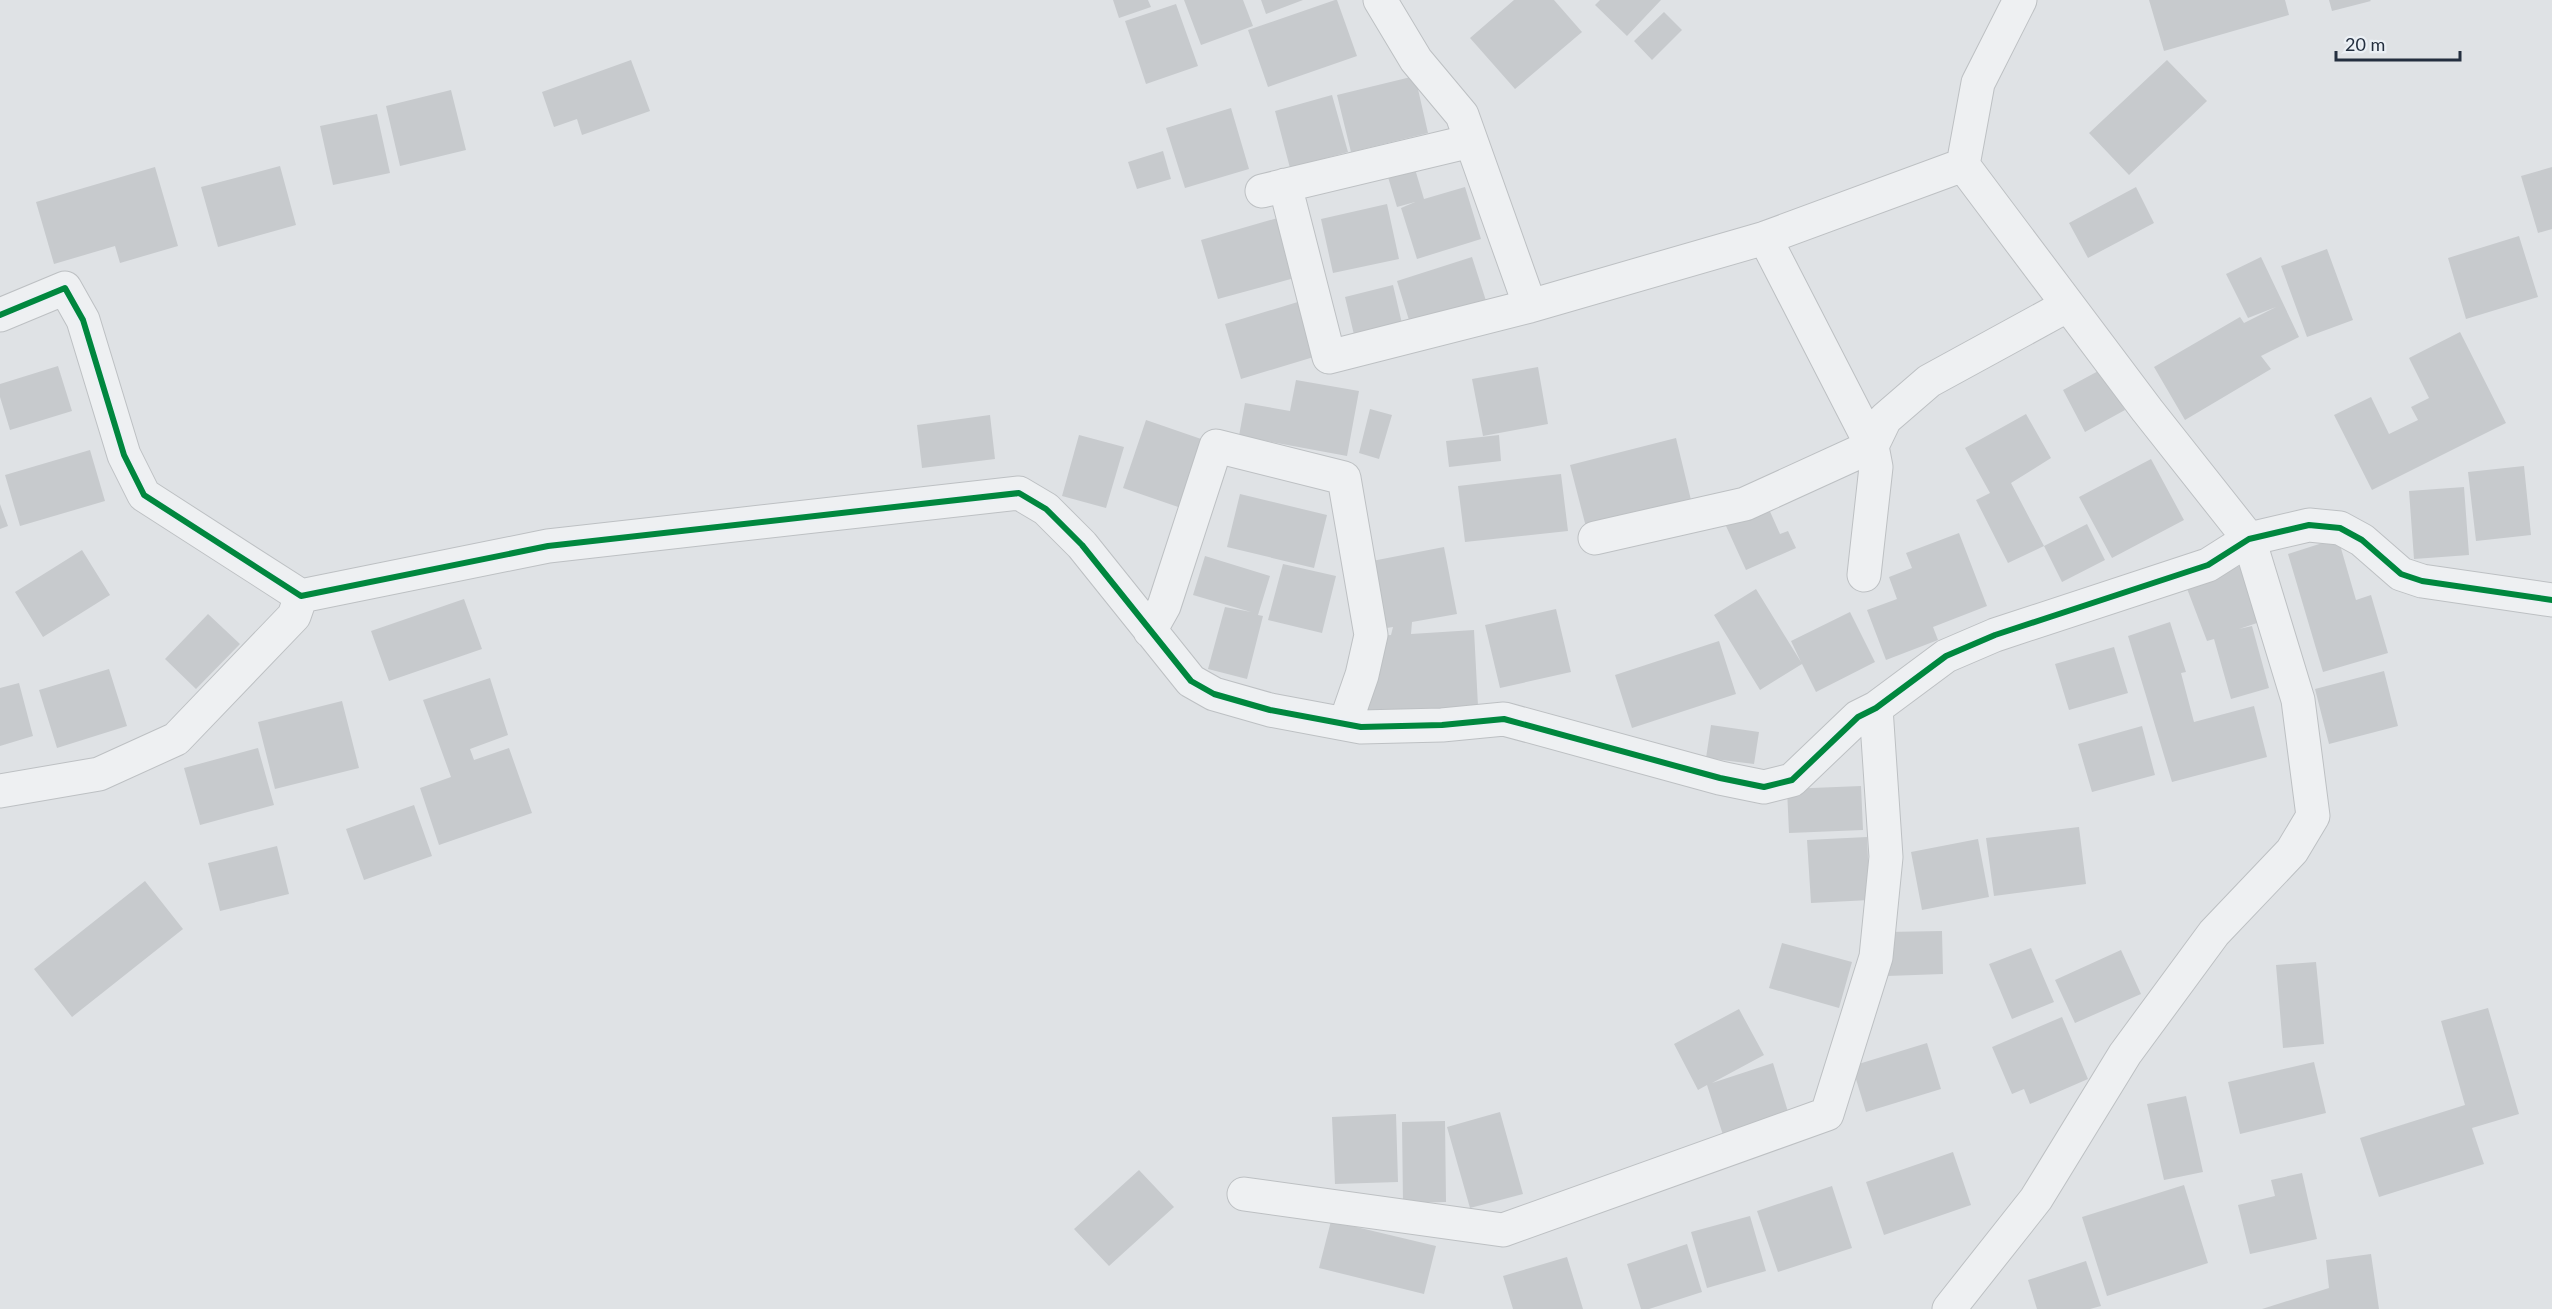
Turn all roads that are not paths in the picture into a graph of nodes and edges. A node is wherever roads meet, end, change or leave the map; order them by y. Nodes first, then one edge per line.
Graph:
1 (1380, 0) edge
2 (2020, 0) edge
3 (1471, 141) junction
4 (1963, 165) junction
5 (1765, 238) junction
6 (2068, 305) junction
7 (1530, 306) junction
8 (0, 315) edge
9 (1872, 446) junction
10 (1594, 538) dead end
11 (2250, 539) junction
12 (1864, 575) dead end
13 (301, 596) junction
14 (2552, 600) edge
15 (1150, 631) junction
16 (1876, 708) junction
17 (1345, 724) junction
18 (0, 791) edge
19 (1244, 1194) dead end
20 (1949, 1309) edge

1 - 3 street
2 - 4 street
3 - 7 street
3 - 7 street
4 - 5 street
4 - 6 street
5 - 7 street
5 - 9 street
6 - 9 street
6 - 11 street
8 - 13 street
9 - 10 street
9 - 12 street
11 - 14 street
11 - 16 street
11 - 20 street
13 - 15 street
13 - 18 street
15 - 17 street
15 - 17 street
16 - 17 street
16 - 19 street

